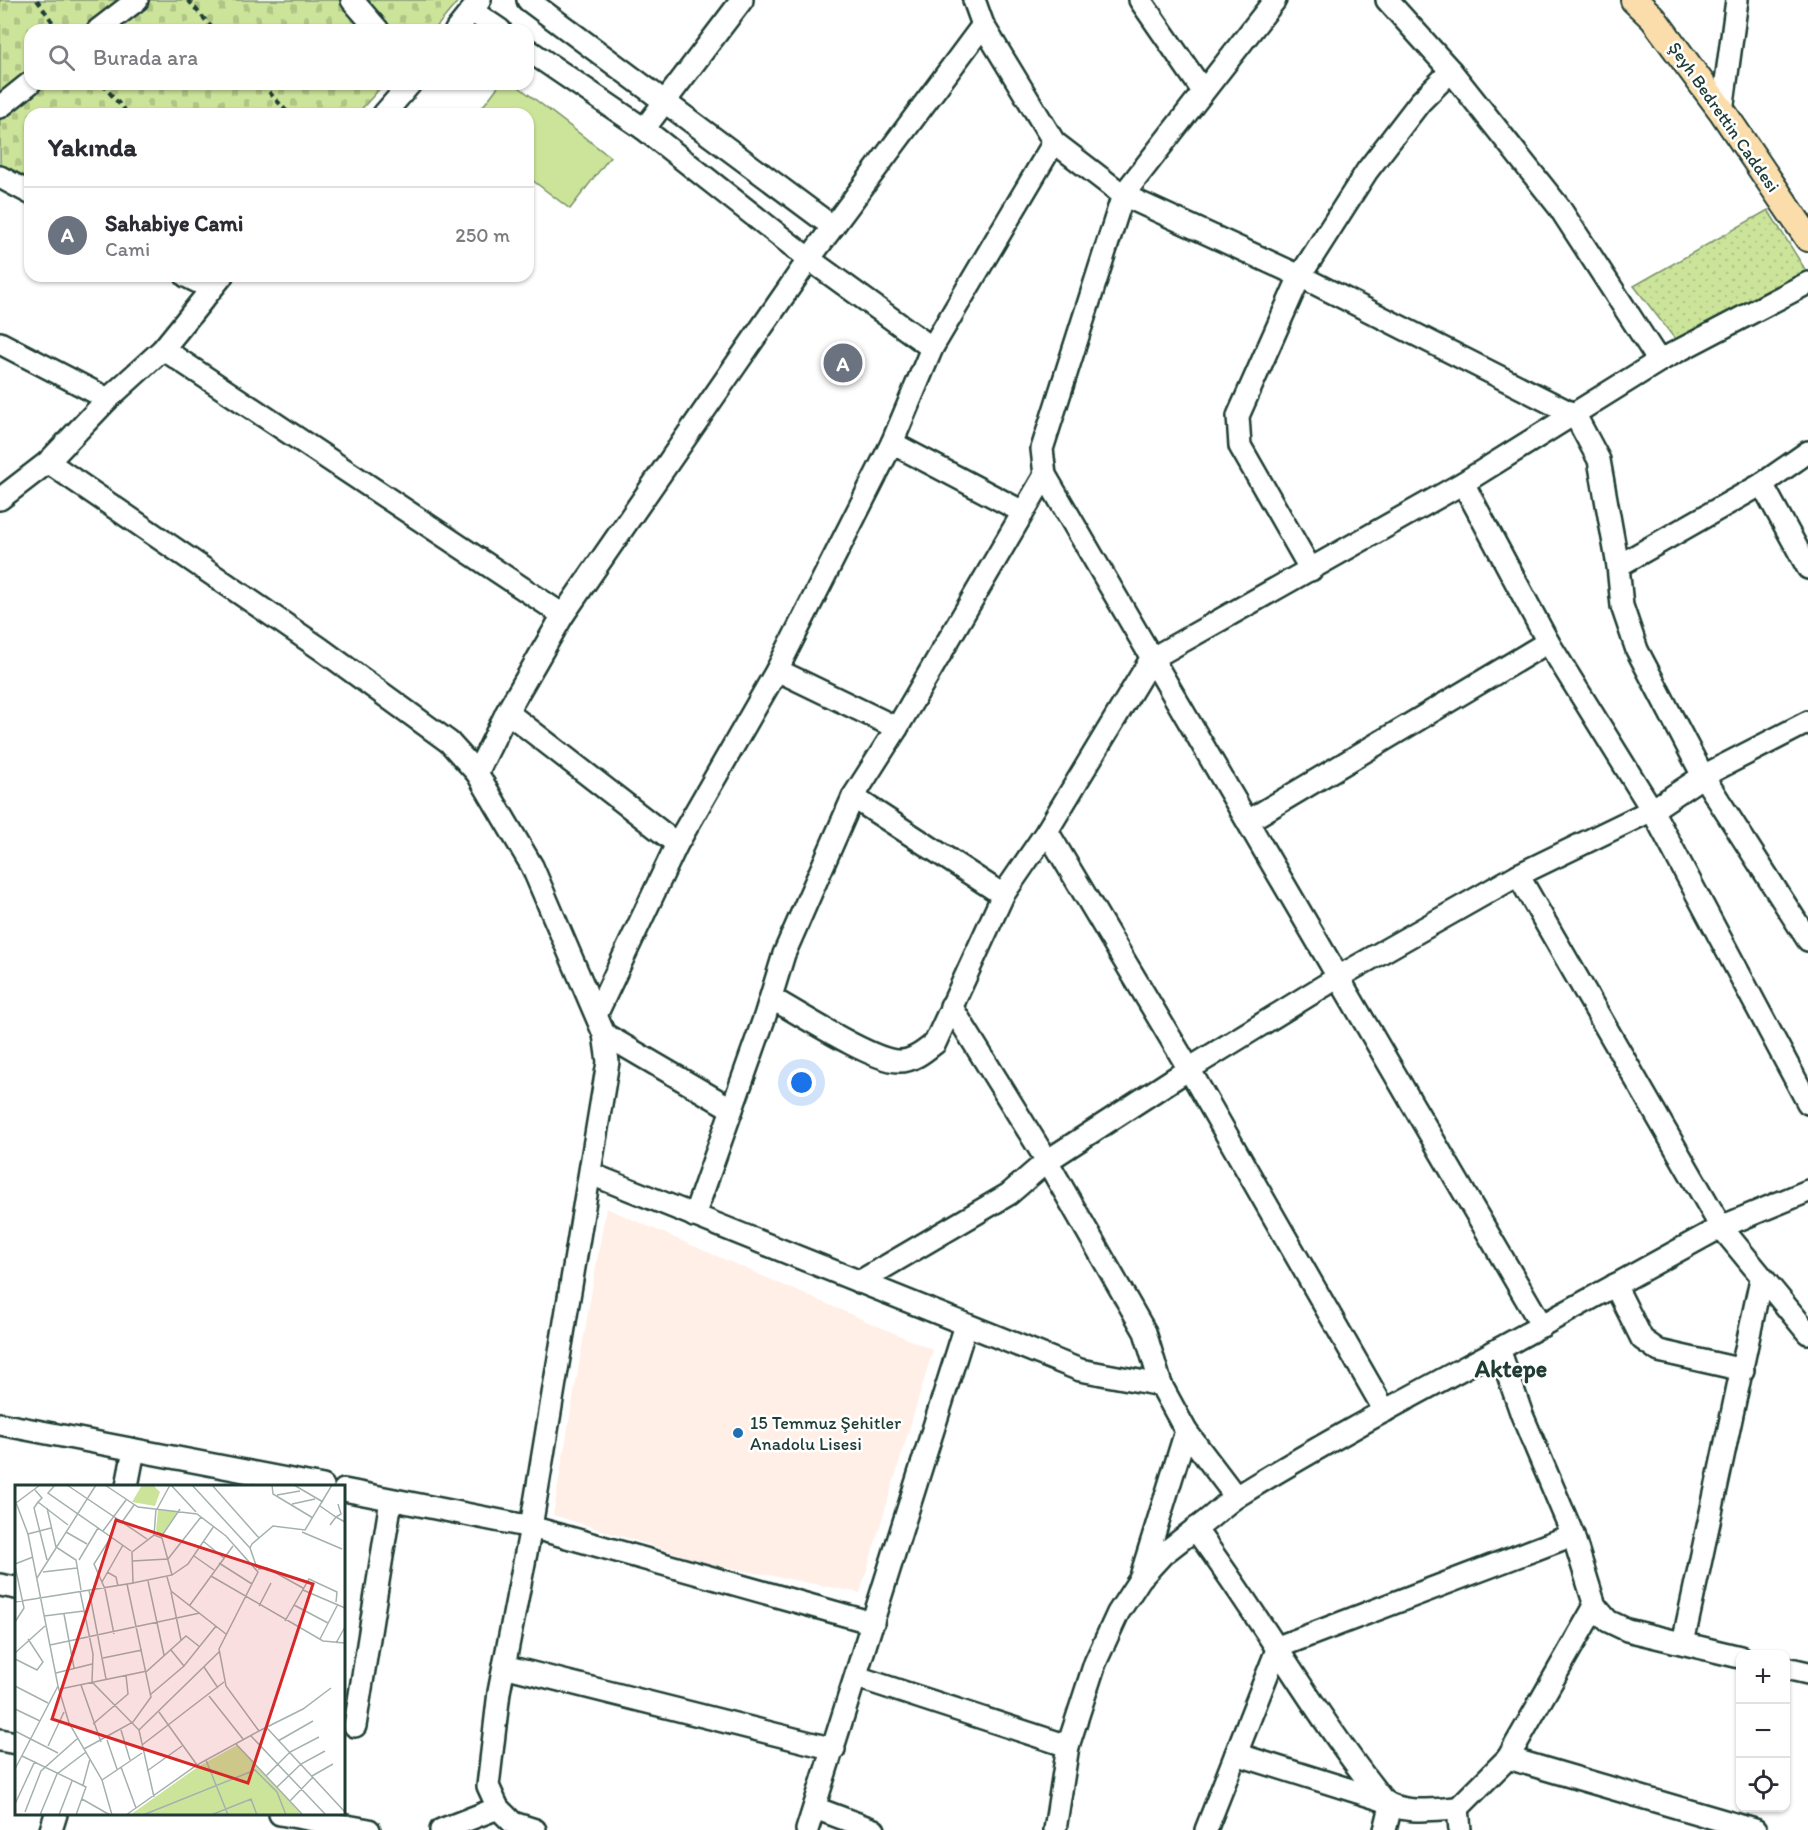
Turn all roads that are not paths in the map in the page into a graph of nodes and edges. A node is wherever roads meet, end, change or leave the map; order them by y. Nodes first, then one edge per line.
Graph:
1 (137, 0) edge
2 (352, 0) edge
3 (528, 0) edge
4 (742, 0) edge
5 (974, 0) edge
6 (1140, 0) edge
7 (1275, 0) edge
8 (1387, 0) edge
9 (1634, 0) edge
10 (1737, 0) edge
11 (476, 5) edge
12 (106, 24) edge
13 (373, 24) edge
14 (461, 24) edge
15 (494, 24) edge
16 (983, 25) junction
17 (534, 54) edge
18 (1451, 72) junction
19 (24, 89) edge
20 (405, 90) edge
21 (1203, 91) junction
22 (665, 102) junction
23 (0, 107) edge
24 (389, 108) edge
25 (1722, 111) junction
26 (644, 129) junction
27 (1054, 142) junction
28 (0, 177) edge
29 (24, 190) edge
30 (1123, 195) junction
31 (833, 227) junction
32 (1808, 238) edge
33 (808, 259) junction
34 (1300, 276) junction
35 (216, 282) edge
36 (1808, 283) edge
37 (0, 343) edge
38 (932, 348) junction
39 (163, 349) junction
40 (1659, 361) junction
41 (108, 399) junction
42 (1575, 415) junction
43 (892, 443) junction
44 (1808, 452) edge
45 (48, 462) junction
46 (1045, 475) junction
47 (1464, 483) junction
48 (1762, 484) junction
49 (0, 499) edge
50 (1023, 512) junction
51 (1618, 566) junction
52 (1808, 568) edge
53 (1311, 570) junction
54 (562, 615) junction
55 (1548, 642) junction
56 (1151, 659) junction
57 (777, 670) junction
58 (507, 712) junction
59 (1808, 722) edge
60 (897, 728) junction
61 (477, 773) junction
62 (1703, 777) junction
63 (854, 797) junction
64 (1652, 810) junction
65 (1248, 821) junction
66 (1047, 831) junction
67 (677, 844) junction
68 (1518, 875) junction
69 (1003, 895) junction
70 (1808, 940) edge
71 (1340, 976) junction
72 (771, 998) junction
73 (951, 1006) junction
74 (597, 1013) junction
75 (604, 1034) junction
76 (1189, 1069) junction
77 (1808, 1103) edge
78 (732, 1109) junction
79 (1047, 1161) junction
80 (591, 1174) junction
81 (1808, 1191) edge
82 (694, 1215) junction
83 (1722, 1227) junction
84 (1761, 1279) junction
85 (859, 1282) junction
86 (1615, 1285) junction
87 (966, 1325) junction
88 (1542, 1326) junction
89 (1808, 1333) edge
90 (1499, 1349) junction
91 (1743, 1370) junction
92 (1161, 1385) junction
93 (1385, 1411) junction
94 (0, 1424) edge
95 (1186, 1431) junction
96 (134, 1450) junction
97 (127, 1485) edge
98 (318, 1485) edge
99 (345, 1490) edge
100 (1236, 1497) junction
101 (391, 1500) junction
102 (531, 1527) junction
103 (1195, 1529) junction
104 (1572, 1534) junction
105 (1140, 1579) junction
106 (0, 1585) edge
107 (15, 1588) edge
108 (1595, 1606) junction
109 (873, 1623) junction
110 (1683, 1643) junction
111 (1278, 1647) junction
112 (1736, 1656) edge
113 (504, 1666) junction
114 (1790, 1669) edge
115 (1808, 1673) edge
116 (857, 1677) junction
117 (355, 1726) dead end
118 (0, 1740) edge
119 (15, 1743) edge
120 (1068, 1746) junction
121 (834, 1749) junction
122 (1236, 1754) junction
123 (1508, 1758) junction
124 (1387, 1803) junction
125 (815, 1808) junction
126 (1458, 1808) junction
127 (56, 1815) edge
128 (286, 1815) edge
129 (505, 1818) edge
130 (51, 1830) edge
131 (369, 1830) edge
132 (441, 1830) edge
133 (535, 1830) edge
134 (807, 1830) edge
135 (874, 1830) edge
136 (1054, 1830) edge
137 (1206, 1830) edge
138 (1385, 1830) edge
139 (1460, 1830) edge
140 (1754, 1830) edge

1 - 12 street
2 - 13 street
3 - 22 street
4 - 22 street
5 - 16 street
6 - 21 street
7 - 21 street
8 - 18 street
9 - 25 main road, Şeyh Bedrettin Caddesi
10 - 25 street
11 - 14 street
11 - 15 street
16 - 27 street
16 - 31 street
17 - 26 street
18 - 34 street
18 - 40 street
19 - 23 street
20 - 24 street
21 - 30 street
22 - 26 street
22 - 31 street
25 - 32 main road, Şeyh Bedrettin Caddesi
26 - 33 street
27 - 30 street
27 - 38 street
28 - 29 street
30 - 34 street
30 - 46 street
31 - 33 street
33 - 38 street
33 - 54 street
34 - 42 street
34 - 53 street
35 - 39 street
36 - 40 street
37 - 41 street
38 - 43 street
39 - 41 street
39 - 54 street
40 - 42 street
41 - 45 street
42 - 47 street
42 - 51 street
43 - 50 street
43 - 57 street
44 - 48 street
45 - 49 street
45 - 61 street
46 - 50 street
46 - 56 street
47 - 53 street
47 - 55 street
48 - 51 street
48 - 52 street
50 - 60 street
51 - 62 street
53 - 56 street
54 - 58 street
55 - 64 street
55 - 65 street
56 - 65 street
56 - 66 street
57 - 60 street
57 - 67 street
58 - 61 street
58 - 67 street
59 - 62 street
60 - 63 street
61 - 74 street
62 - 64 street
62 - 70 street
63 - 69 street
63 - 72 street
64 - 68 street
64 - 77 street
65 - 71 street
66 - 69 street
66 - 76 street
67 - 74 street
68 - 71 street
68 - 83 street
69 - 73 street
71 - 76 street
71 - 88 street
72 - 73 street
72 - 78 street
73 - 79 street
74 - 75 street
75 - 78 street
75 - 80 street
76 - 79 street
76 - 93 street
78 - 82 street
79 - 85 street
79 - 92 street
80 - 82 street
80 - 102 street
81 - 83 street
82 - 85 street
83 - 84 street
83 - 86 street
84 - 89 street
84 - 91 street
85 - 87 street
86 - 88 street
86 - 91 street
87 - 92 street
87 - 109 street
88 - 90 street
90 - 93 street
90 - 104 street
91 - 110 street
92 - 95 street
93 - 100 street
94 - 96 street
95 - 100 street
95 - 105 street
96 - 97 street
96 - 98 street
99 - 101 street
100 - 103 street
101 - 102 street
101 - 117 street
102 - 109 street
102 - 113 street
103 - 105 street
103 - 111 street
104 - 108 street
104 - 111 street
105 - 120 street
106 - 107 street
108 - 110 street
108 - 123 street
109 - 116 street
110 - 112 street
111 - 122 street
111 - 124 street
113 - 121 street
113 - 129 street
114 - 115 street
116 - 120 street
116 - 121 street
118 - 119 street
120 - 136 street
121 - 125 street
122 - 124 street
122 - 137 street
123 - 126 street
123 - 140 street
124 - 126 street
124 - 138 street
125 - 134 street
125 - 135 street
126 - 139 street
127 - 130 street
128 - 131 street
129 - 132 street
129 - 133 street

